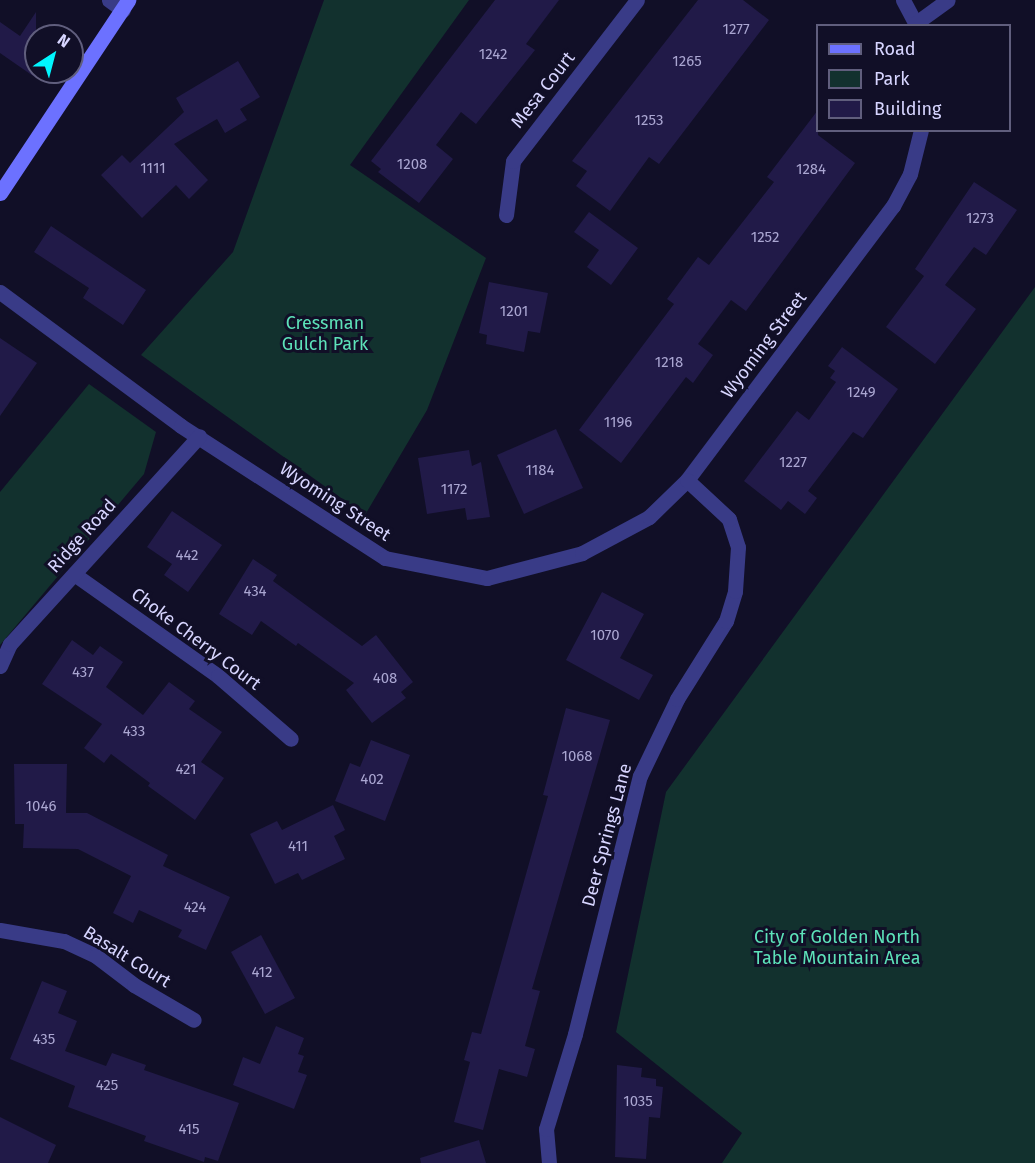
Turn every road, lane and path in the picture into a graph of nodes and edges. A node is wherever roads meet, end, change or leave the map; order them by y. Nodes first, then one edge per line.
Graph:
1 (109, 0) edge
2 (637, 0) edge
3 (903, 0) edge
4 (948, 0) edge
5 (125, 5) edge
6 (916, 24) edge
7 (920, 132) edge
8 (0, 193) edge
9 (506, 215) dead end
10 (0, 292) edge
11 (199, 436) junction
12 (687, 480) junction
13 (74, 574) junction
14 (0, 666) edge
15 (291, 739) dead end
16 (0, 930) edge
17 (194, 1020) dead end
18 (549, 1163) edge

1 - 5 street
2 - 9 street, Mesa Court
3 - 6 street
4 - 6 street
5 - 8 street
7 - 12 street, Wyoming Street
10 - 11 street, Wyoming Street
11 - 12 street, Wyoming Street
11 - 13 street, Ridge Road
12 - 18 street, Deer Springs Lane
13 - 14 street, Ridge Road
13 - 15 street, Choke Cherry Court
16 - 17 street, Basalt Court

